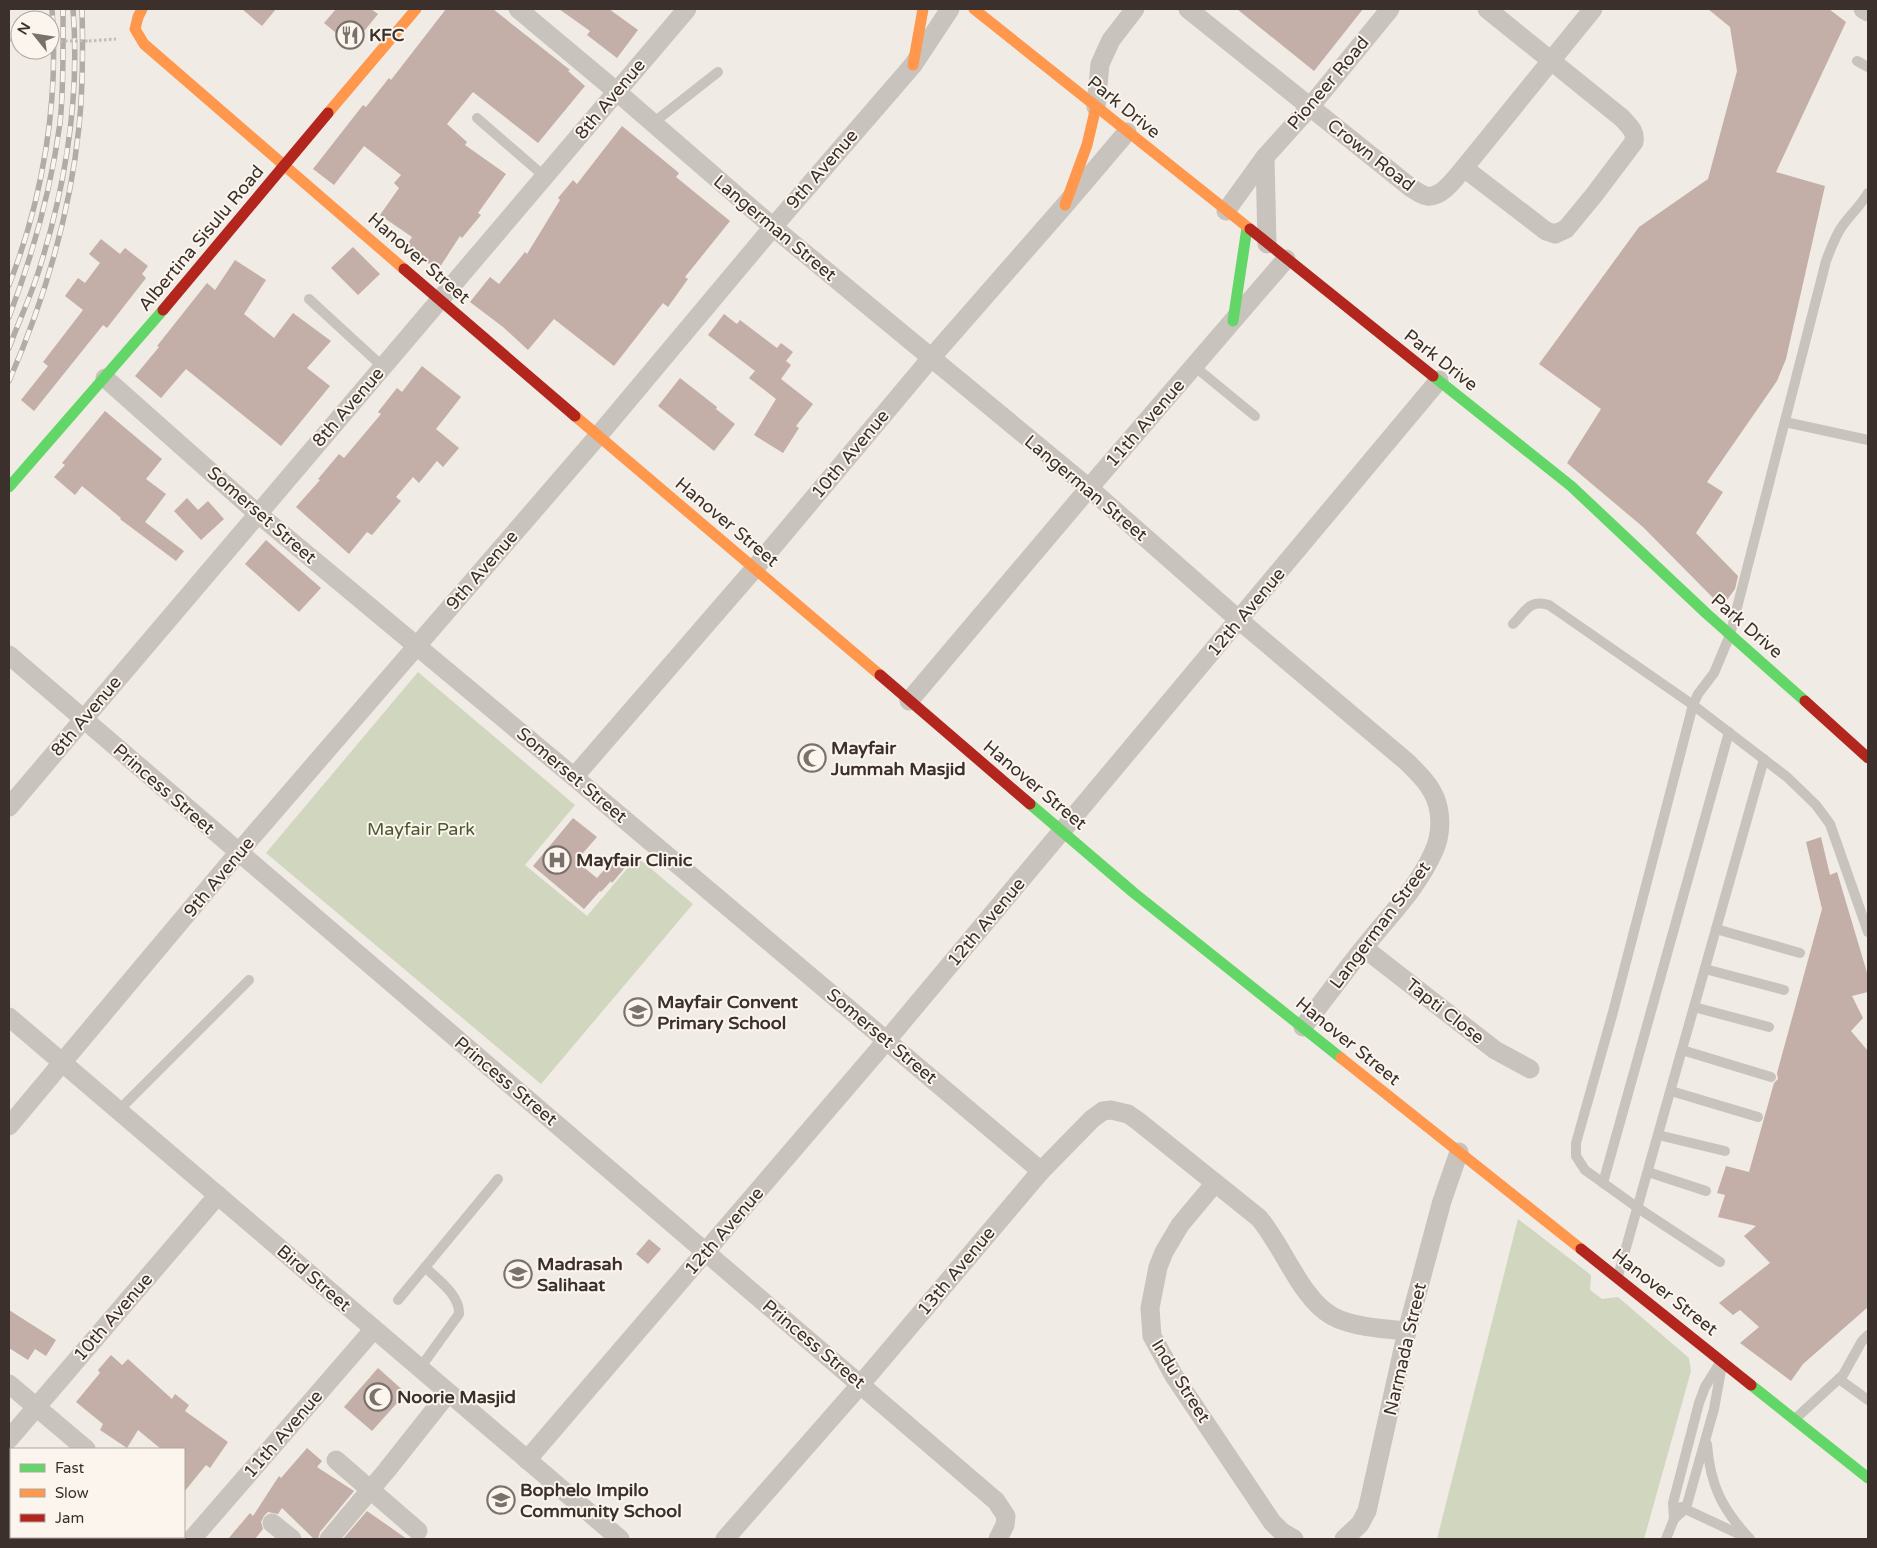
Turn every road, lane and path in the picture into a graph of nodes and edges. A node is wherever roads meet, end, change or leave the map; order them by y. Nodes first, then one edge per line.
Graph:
1 (142, 9) edge
2 (416, 9) edge
3 (518, 9) edge
4 (687, 9) edge
5 (923, 9) edge
6 (950, 9) edge
7 (974, 9) edge
8 (1135, 9) edge
9 (1188, 9) edge
10 (1390, 9) edge
11 (1593, 9) edge
12 (1863, 9) edge
13 (1494, 11) edge
14 (1868, 12) edge
15 (110, 40) dead end
16 (60, 41) edge
17 (1550, 61) junction
18 (1857, 61) dead end
19 (913, 65) junction
20 (1868, 67) edge
21 (718, 72) dead end
22 (616, 91) junction
23 (1096, 107) junction
24 (1310, 107) junction
25 (477, 118) dead end
26 (653, 123) junction
27 (1127, 132) junction
28 (1265, 157) junction
29 (285, 166) junction
30 (1464, 168) junction
31 (544, 176) junction
32 (1868, 193) edge
33 (1065, 205) junction
34 (1226, 211) junction
35 (773, 227) junction
36 (1247, 228) junction
37 (1267, 244) junction
38 (1286, 259) junction
39 (309, 299) dead end
40 (440, 299) junction
41 (1233, 321) junction
42 (931, 358) junction
43 (1194, 366) junction
44 (383, 367) junction
45 (105, 378) junction
46 (1439, 380) junction
47 (1255, 416) dead end
48 (1785, 422) junction
49 (598, 436) junction
50 (1868, 440) edge
51 (9, 487) edge
52 (1089, 488) junction
53 (257, 513) junction
54 (755, 568) junction
55 (1238, 620) junction
56 (1513, 624) dead end
57 (1730, 635) junction
58 (416, 645) junction
59 (9, 655) edge
60 (909, 701) junction
61 (1692, 705) junction
62 (84, 718) junction
63 (1729, 732) junction
64 (1868, 758) edge
65 (1764, 759) junction
66 (574, 777) junction
67 (9, 806) edge
68 (1062, 831) junction
69 (238, 853) junction
70 (1716, 929) junction
71 (1868, 932) edge
72 (1364, 948) junction
73 (1800, 953) dead end
74 (1705, 969) junction
75 (248, 980) dead end
76 (1784, 990) dead end
77 (1694, 1007) junction
78 (9, 1017) edge
79 (1303, 1027) junction
80 (1769, 1027) dead end
81 (887, 1040) junction
82 (1682, 1050) junction
83 (63, 1063) junction
84 (1530, 1069) dead end
85 (1771, 1077) dead end
86 (1670, 1091) junction
87 (118, 1111) junction
88 (1758, 1117) dead end
89 (9, 1126) edge
90 (1658, 1135) junction
91 (1725, 1150) dead end
92 (1459, 1152) junction
93 (1041, 1171) junction
94 (1648, 1172) junction
95 (498, 1179) dead end
96 (1215, 1183) junction
97 (1603, 1183) junction
98 (1706, 1191) dead end
99 (218, 1195) junction
100 (1638, 1208) junction
101 (706, 1252) junction
102 (1720, 1262) dead end
103 (425, 1267) junction
104 (1618, 1277) junction
105 (398, 1300) dead end
106 (374, 1329) junction
107 (1407, 1331) junction
108 (1868, 1335) edge
109 (1722, 1360) junction
110 (420, 1368) junction
111 (1839, 1379) junction
112 (9, 1384) edge
113 (861, 1384) junction
114 (448, 1392) junction
115 (1868, 1400) edge
116 (36, 1408) junction
117 (1795, 1420) junction
118 (1706, 1436) junction
119 (9, 1439) edge
120 (85, 1448) edge
121 (336, 1460) dead end
122 (527, 1460) junction
123 (1868, 1478) edge
124 (370, 1490) junction
125 (1673, 1503) junction
126 (1686, 1508) junction
127 (1674, 1519) junction
128 (272, 1523) dead end
129 (418, 1530) dead end
130 (190, 1536) edge
131 (292, 1539) edge
132 (329, 1539) edge
133 (620, 1539) edge
134 (725, 1539) edge
135 (998, 1539) edge
136 (1294, 1539) edge
137 (1344, 1539) edge
138 (1666, 1539) edge
139 (1750, 1539) edge

1 - 29 street, Hanover Street
2 - 29 street, Albertina Sisulu Road
3 - 22 street, Langerman Street
4 - 22 street, 8th Avenue
5 - 19 street
6 - 19 street, 9th Avenue
7 - 23 street, Park Drive
8 - 23 street
9 - 24 street, Crown Road
10 - 24 street, Pioneer Road
11 - 17 street, Crown Road
12 - 14 street
13 - 17 street
15 - 16 path, bridge
17 - 30 street, Crown Road
17 - 30 street
18 - 20 lane
19 - 35 street, 9th Avenue
21 - 26 lane
22 - 26 street, Langerman Street
22 - 31 street, 8th Avenue
23 - 27 street, Park Drive
23 - 33 street
24 - 28 street, Pioneer Road
24 - 30 street, Crown Road
25 - 31 lane
26 - 35 street, Langerman Street
27 - 33 street, 10th Avenue
27 - 34 street, Park Drive
28 - 34 street, Pioneer Road
28 - 37 street
29 - 40 street, Hanover Street
29 - 45 street, Albertina Sisulu Road
31 - 40 street, 8th Avenue
32 - 48 lane
33 - 42 street, 10th Avenue
34 - 36 street, Park Drive
35 - 42 street, Langerman Street
35 - 49 street, 9th Avenue
36 - 37 street, Park Drive
36 - 41 street
37 - 38 street, Park Drive
38 - 41 street, 11th Avenue
38 - 46 street, Park Drive
39 - 44 lane
40 - 44 street, 8th Avenue
40 - 49 street, Hanover Street
41 - 43 street, 11th Avenue
42 - 52 street, Langerman Street
42 - 54 street, 10th Avenue
43 - 47 lane
43 - 52 street, 11th Avenue
44 - 53 street, 8th Avenue
45 - 51 street, Albertina Sisulu Road
45 - 53 street, Somerset Street
46 - 55 street, 12th Avenue
46 - 57 street, Park Drive
48 - 50 lane
48 - 57 lane
49 - 54 street, Hanover Street
49 - 58 street, 9th Avenue
52 - 55 street, Langerman Street
52 - 60 street, 11th Avenue
53 - 58 street, Somerset Street
53 - 62 street, 8th Avenue
54 - 60 street, Hanover Street
54 - 66 street, 10th Avenue
55 - 68 street, 12th Avenue
55 - 72 street, Langerman Street
56 - 61 lane
57 - 61 lane
57 - 64 street, Park Drive
58 - 66 street, Somerset Street
58 - 69 street, 9th Avenue
59 - 62 street, Princess Street
60 - 68 street, Hanover Street
61 - 63 lane
61 - 97 lane
62 - 67 street, 8th Avenue
62 - 69 street, Princess Street
63 - 65 lane
63 - 97 lane
65 - 70 lane
65 - 71 lane
66 - 81 street, Somerset Street
68 - 79 street, Hanover Street
68 - 81 street, 12th Avenue
69 - 83 street, 9th Avenue
69 - 101 street, Princess Street
70 - 73 lane
70 - 74 lane
72 - 79 street, Langerman Street
72 - 84 street, Tapti Close
74 - 76 lane
74 - 77 lane
75 - 87 lane
77 - 80 lane
77 - 82 lane
78 - 83 street, Bird Street
79 - 92 street, Hanover Street
81 - 93 street, Somerset Street
81 - 101 street, 12th Avenue
82 - 85 lane
82 - 86 lane
83 - 87 street, Bird Street
83 - 89 street, 9th Avenue
86 - 88 lane
86 - 90 lane
87 - 99 street, Bird Street
90 - 91 lane
90 - 94 lane
92 - 104 street, Hanover Street
92 - 107 street, Narmada Street
93 - 96 street, 13th Avenue
93 - 113 street, 13th Avenue
94 - 98 lane
94 - 100 lane
95 - 103 lane
96 - 107 street, 13th Avenue
96 - 136 street, Indu Street
97 - 100 lane
99 - 106 street, Bird Street
99 - 116 street, 10th Avenue
100 - 102 lane
100 - 104 lane
101 - 113 street, Princess Street
101 - 122 street, 12th Avenue
103 - 105 lane
103 - 110 lane
104 - 109 street, Hanover Street
106 - 110 street, Bird Street
106 - 130 street, 11th Avenue
107 - 137 street, Narmada Street
108 - 111 lane
109 - 117 street, Hanover Street
109 - 118 lane
109 - 125 lane
110 - 114 street, Bird Street
111 - 115 lane
111 - 117 lane
112 - 116 street
113 - 134 street, 13th Avenue
113 - 135 street, Princess Street
114 - 122 street, Bird Street
114 - 124 street
116 - 119 street, 10th Avenue
116 - 120 street
117 - 123 street, Hanover Street
118 - 126 lane
118 - 139 lane
121 - 124 street
122 - 133 street, Bird Street
124 - 129 street
124 - 132 street
125 - 126 lane
125 - 127 lane
126 - 127 lane
126 - 139 lane
127 - 138 lane
128 - 131 street

